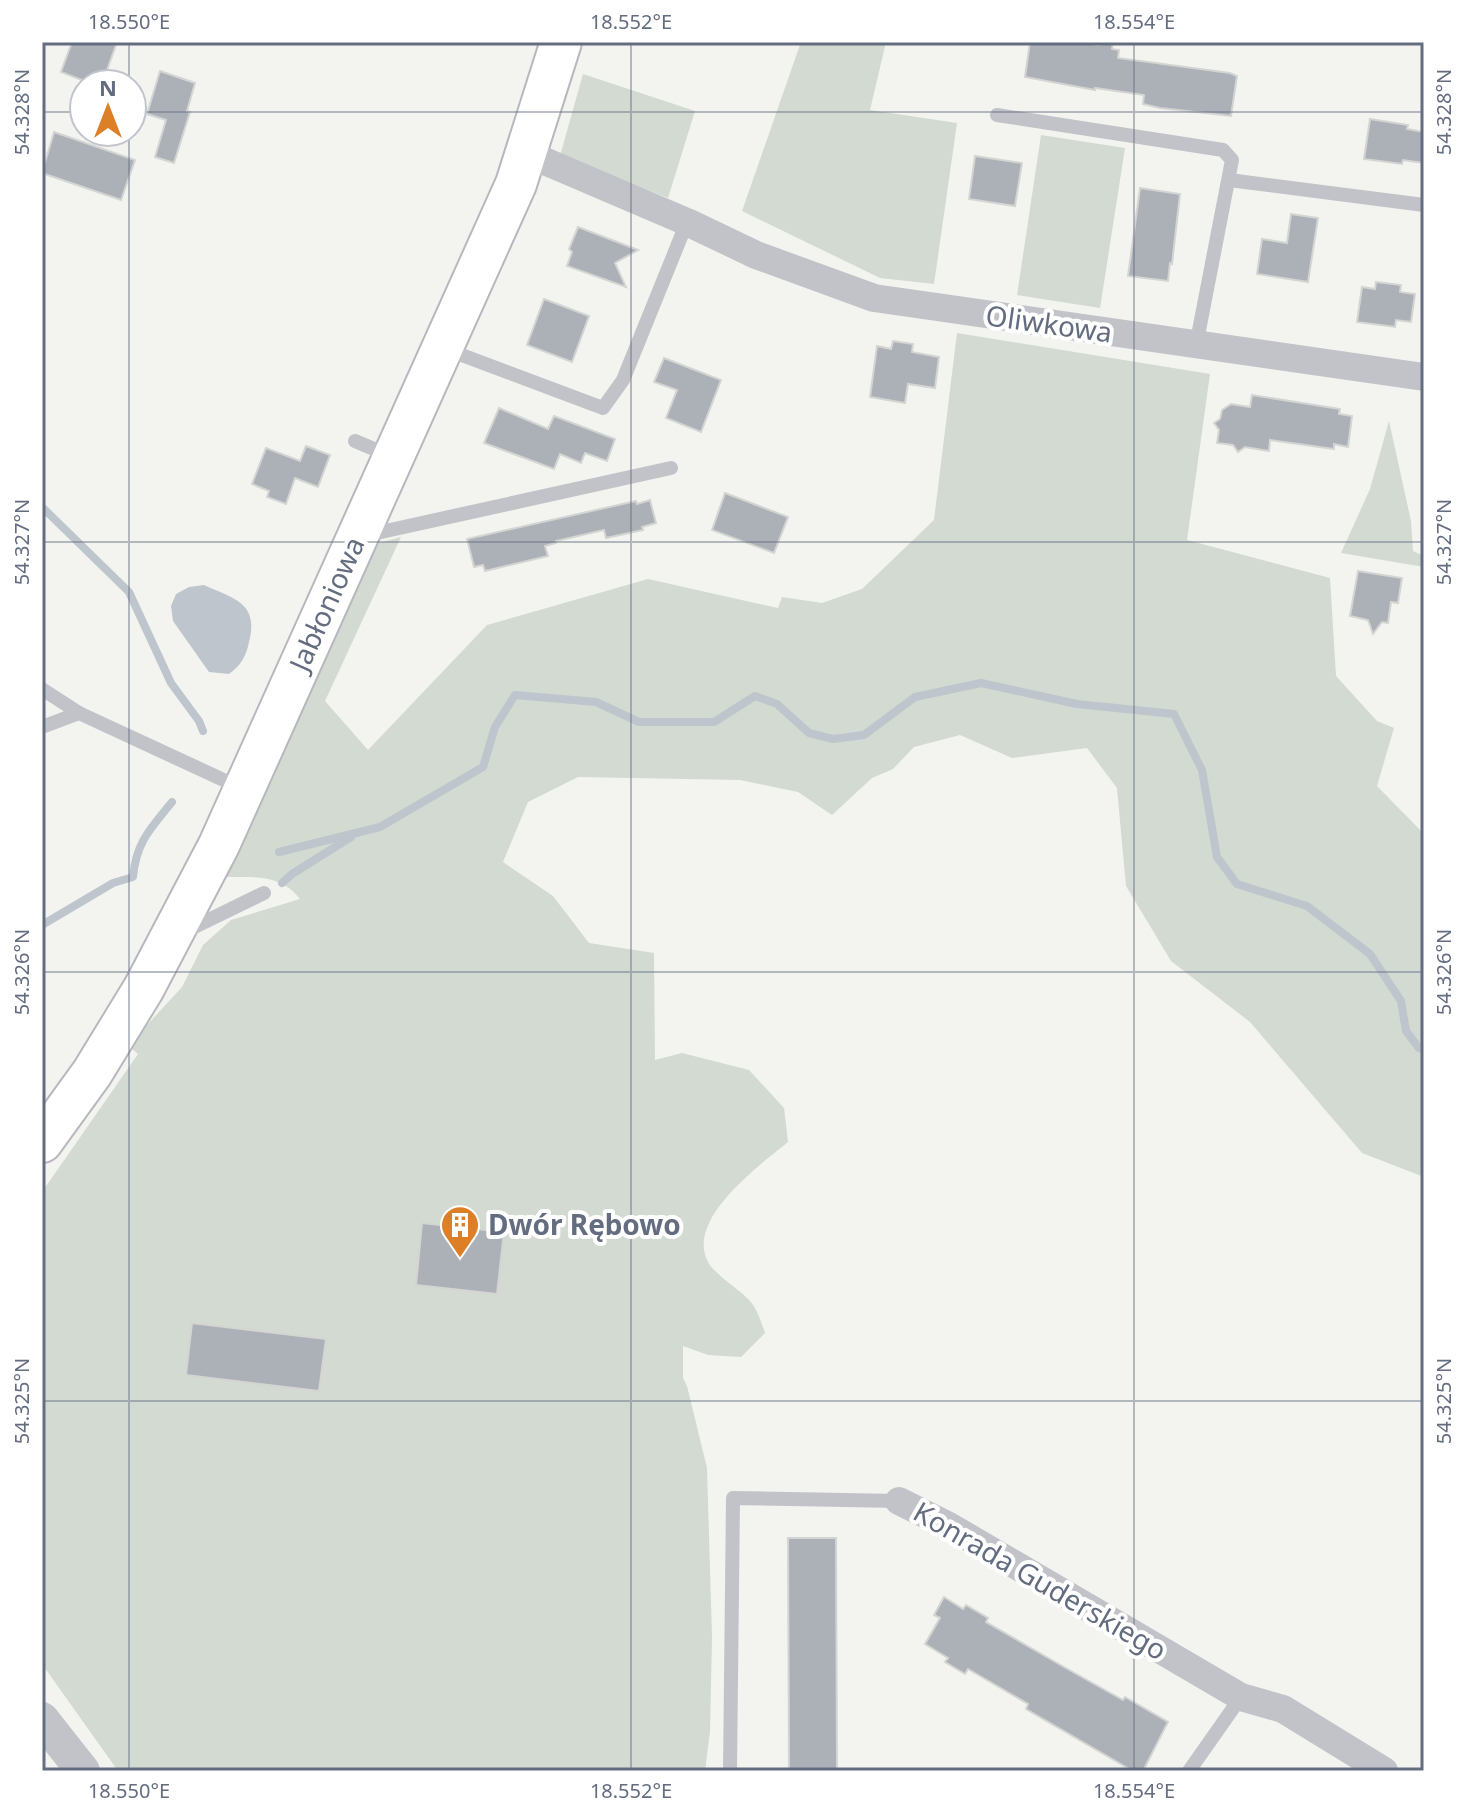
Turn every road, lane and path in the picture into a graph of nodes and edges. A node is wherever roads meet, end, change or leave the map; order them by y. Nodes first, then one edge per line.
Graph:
1 (561, 42) edge
2 (997, 115) dead end
3 (528, 154) junction
4 (1229, 180) junction
5 (1424, 205) edge
6 (687, 222) junction
7 (1196, 346) junction
8 (443, 348) junction
9 (1424, 377) edge
10 (355, 441) dead end
11 (393, 457) junction
12 (671, 468) dead end
13 (357, 537) junction
14 (42, 689) edge
15 (79, 713) junction
16 (42, 727) edge
17 (244, 790) junction
18 (264, 893) dead end
19 (170, 939) junction
20 (42, 1142) edge
21 (899, 1501) joint
22 (1241, 1697) junction
23 (42, 1719) edge
24 (83, 1771) edge
25 (730, 1771) edge
26 (1189, 1771) edge
27 (1384, 1771) edge

1 - 3 main road, Jabłoniowa
2 - 4 lane
3 - 6 street, Oliwkowa
3 - 8 main road, Jabłoniowa
4 - 5 lane
4 - 7 lane
6 - 7 street, Oliwkowa
6 - 8 lane
7 - 9 street, Oliwkowa
8 - 11 main road, Jabłoniowa
10 - 11 lane
11 - 13 main road, Jabłoniowa
12 - 13 lane
13 - 17 main road, Jabłoniowa
14 - 15 lane
15 - 16 lane
15 - 17 lane
17 - 19 main road, Jabłoniowa
18 - 19 lane
19 - 20 main road, Jabłoniowa
21 - 22 street, Konrada Guderskiego
21 - 25 lane, Konrada Guderskiego
22 - 26 lane
22 - 27 street, Konrada Guderskiego
23 - 24 street

